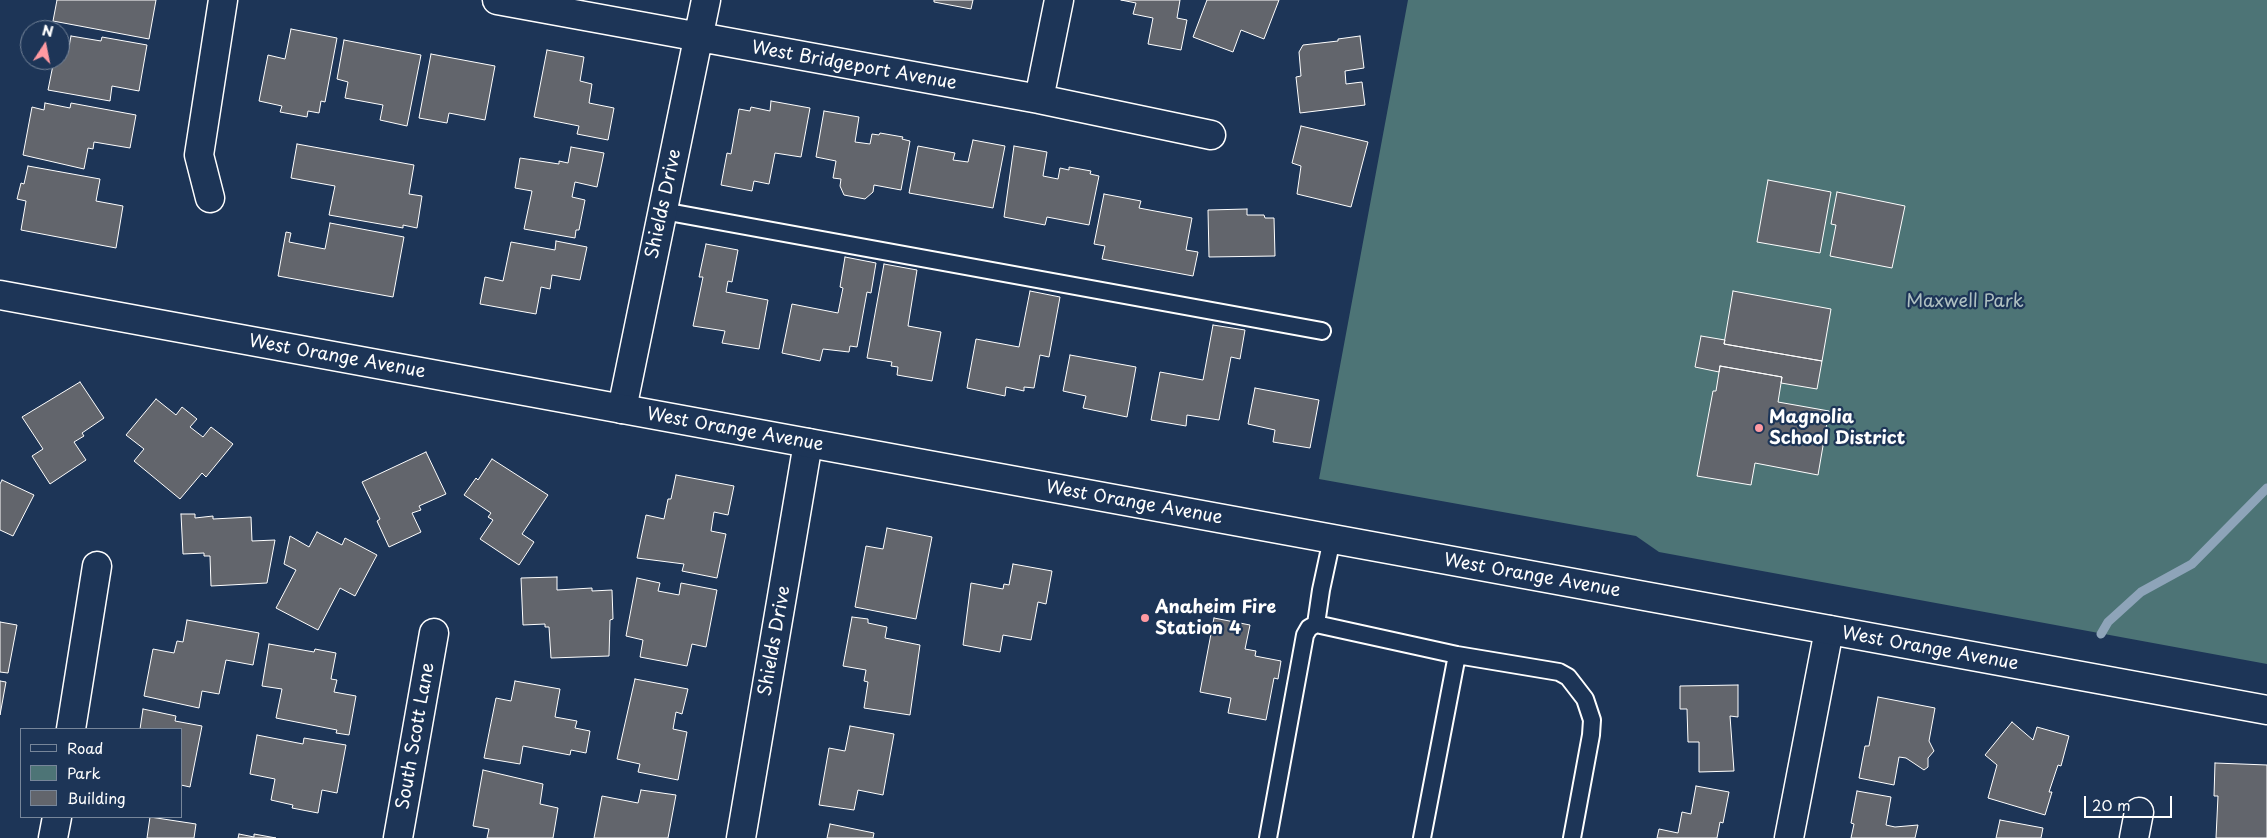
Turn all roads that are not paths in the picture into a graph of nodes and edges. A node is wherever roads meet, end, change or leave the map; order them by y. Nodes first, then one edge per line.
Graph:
1 (223, 0) edge
2 (497, 0) edge
3 (706, 0) edge
4 (1059, 0) edge
5 (698, 38) junction
6 (1039, 99) junction
7 (1211, 135) dead end
8 (210, 198) dead end
9 (662, 211) junction
10 (0, 295) edge
11 (1322, 330) dead end
12 (622, 409) junction
13 (808, 443) junction
14 (1332, 539) junction
15 (97, 566) dead end
16 (1316, 624) junction
17 (1829, 630) junction
18 (434, 633) dead end
19 (1457, 655) junction
20 (2267, 710) edge
21 (71, 728) edge
22 (2139, 812) dead end
23 (56, 818) edge
24 (53, 838) edge
25 (398, 838) edge
26 (741, 838) edge
27 (1268, 838) edge
28 (1422, 838) edge
29 (1572, 838) edge
30 (1789, 838) edge
31 (2134, 838) edge

1 - 8 street
2 - 5 street, West Bridgeport Avenue
3 - 5 street, Shields Drive
4 - 6 street
5 - 6 street, West Bridgeport Avenue
5 - 9 street, Shields Drive
6 - 7 street, West Bridgeport Avenue
9 - 11 lane
9 - 12 street, Shields Drive
10 - 12 street, West Orange Avenue
12 - 13 street, West Orange Avenue
13 - 14 street, West Orange Avenue
13 - 26 street, Shields Drive
14 - 16 lane
14 - 17 street, West Orange Avenue
15 - 21 street
16 - 19 lane
16 - 27 lane
17 - 20 street, West Orange Avenue
17 - 30 street
18 - 25 street, South Scott Lane
19 - 28 lane
19 - 29 lane
22 - 31 street
23 - 24 street

